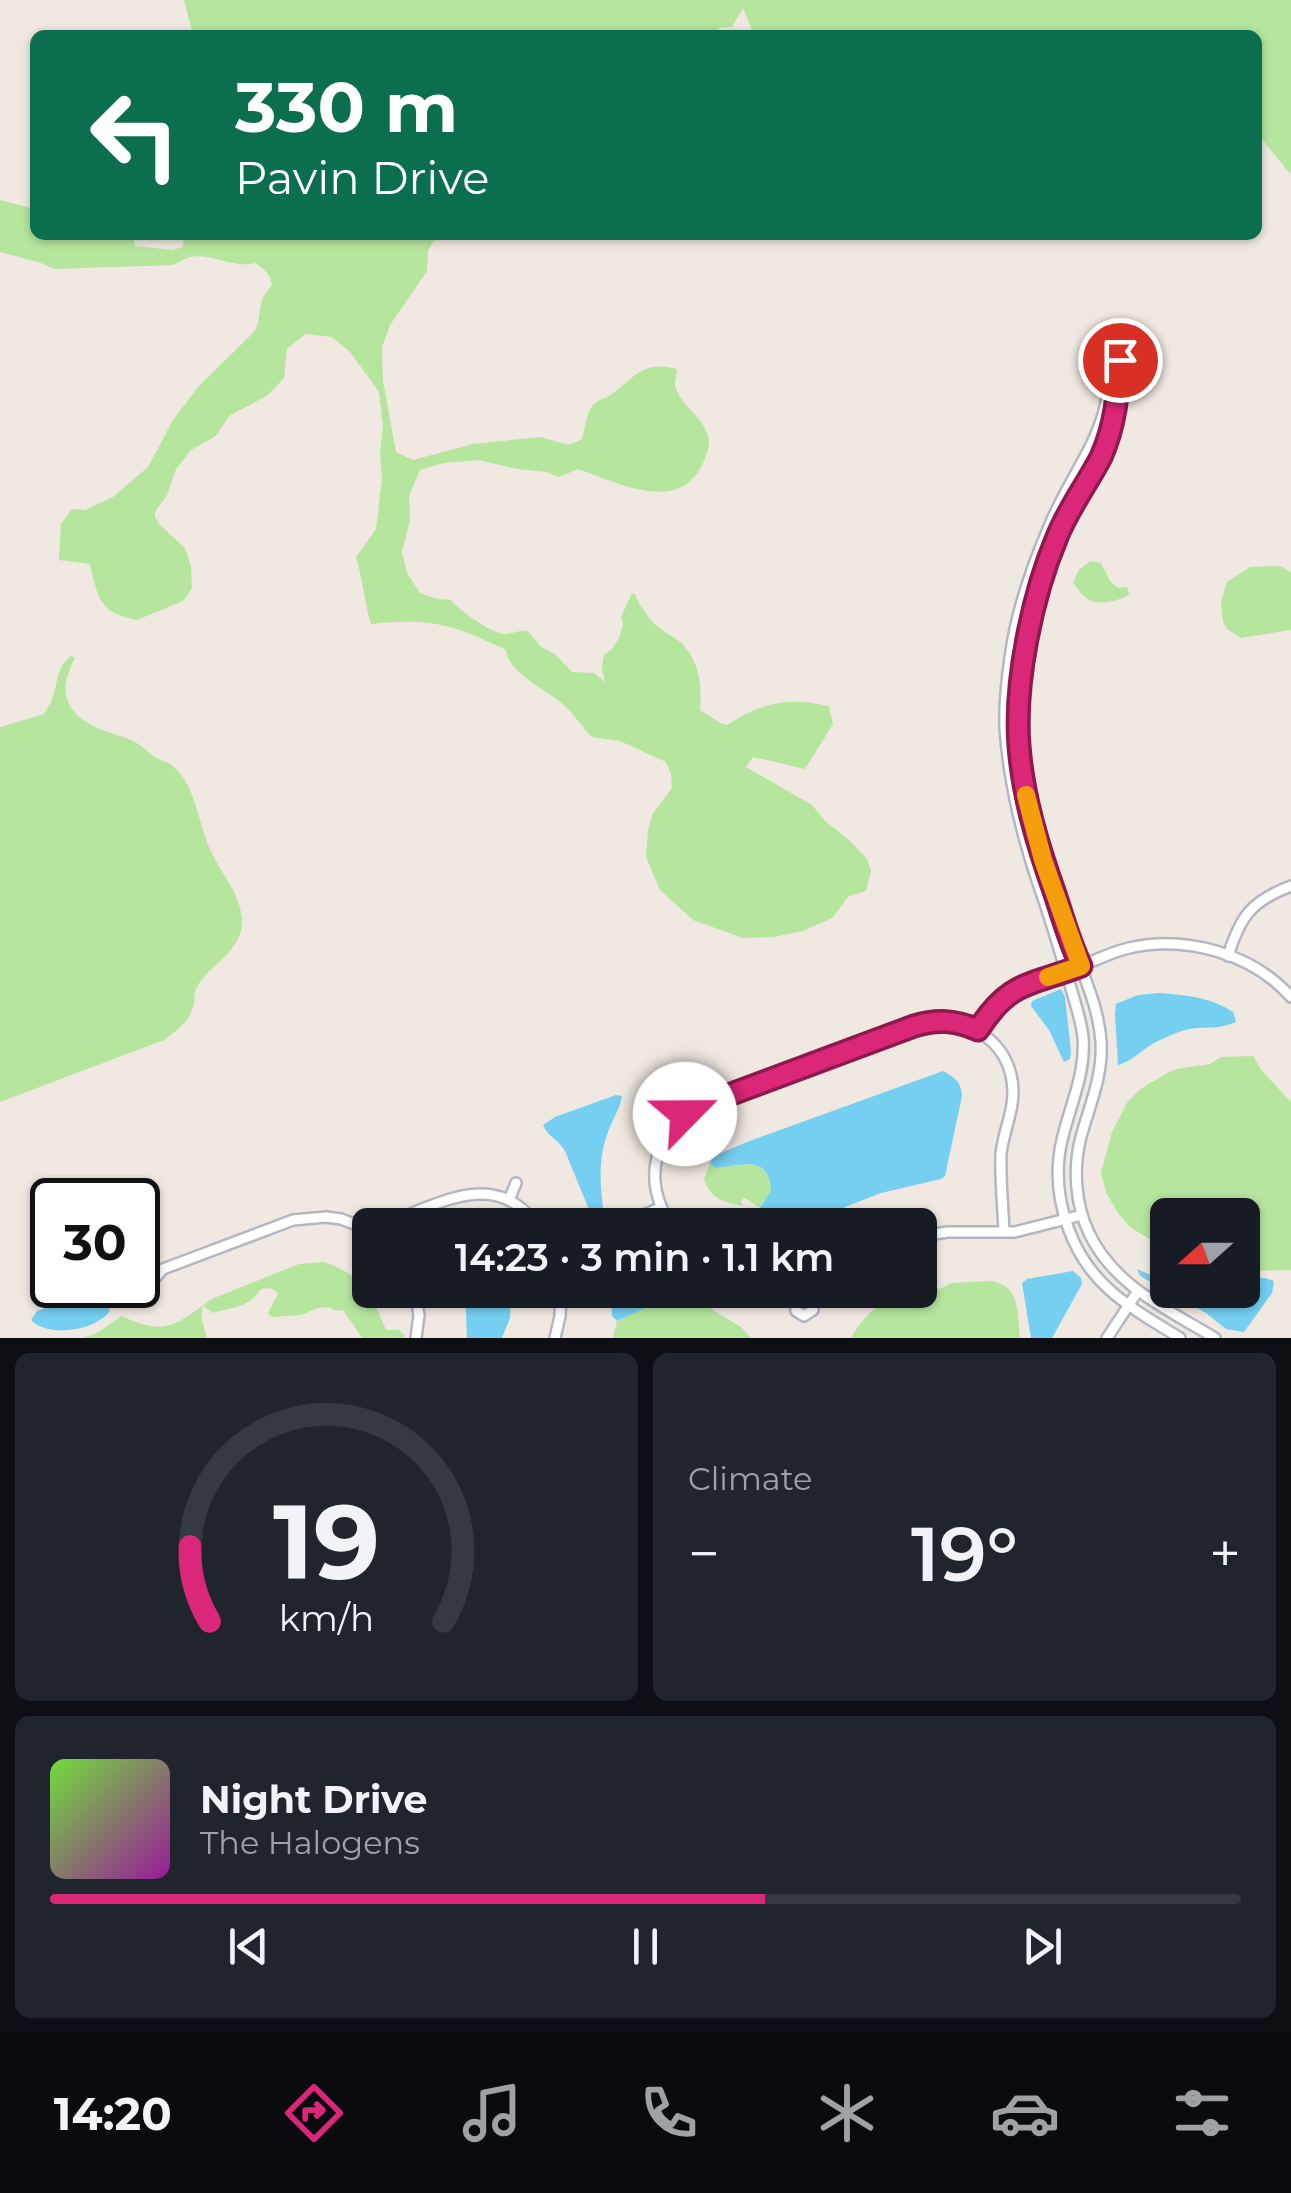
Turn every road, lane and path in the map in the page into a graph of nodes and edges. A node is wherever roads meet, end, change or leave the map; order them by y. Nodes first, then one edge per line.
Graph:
1 (1291, 886) edge
2 (1228, 956) junction
3 (1081, 966) junction
4 (1067, 972) junction
5 (1291, 997) edge
6 (978, 1030) junction
7 (516, 1183) dead end
8 (509, 1200) junction
9 (426, 1208) edge
10 (521, 1208) edge
11 (660, 1208) edge
12 (1082, 1215) junction
13 (1065, 1220) junction
14 (352, 1223) edge
15 (1004, 1232) junction
16 (937, 1234) edge
17 (160, 1272) edge
18 (1138, 1292) junction
19 (1128, 1306) junction
20 (418, 1308) edge
21 (560, 1308) edge
22 (796, 1308) edge
23 (813, 1308) edge
24 (416, 1338) edge
25 (555, 1338) edge
26 (1107, 1338) edge
27 (1180, 1338) edge
28 (1215, 1338) edge

1 - 2 street
2 - 3 street
2 - 5 street
3 - 4 street
3 - 4 street
3 - 12 street
4 - 6 street
4 - 13 street
6 - 11 street
6 - 15 street
7 - 8 street
8 - 9 street
8 - 10 street
12 - 13 street
12 - 18 street
13 - 15 street
13 - 19 street
14 - 17 street
15 - 16 street
18 - 19 street
18 - 28 street
19 - 26 street
19 - 27 street
20 - 24 street
21 - 25 street
22 - 23 street

